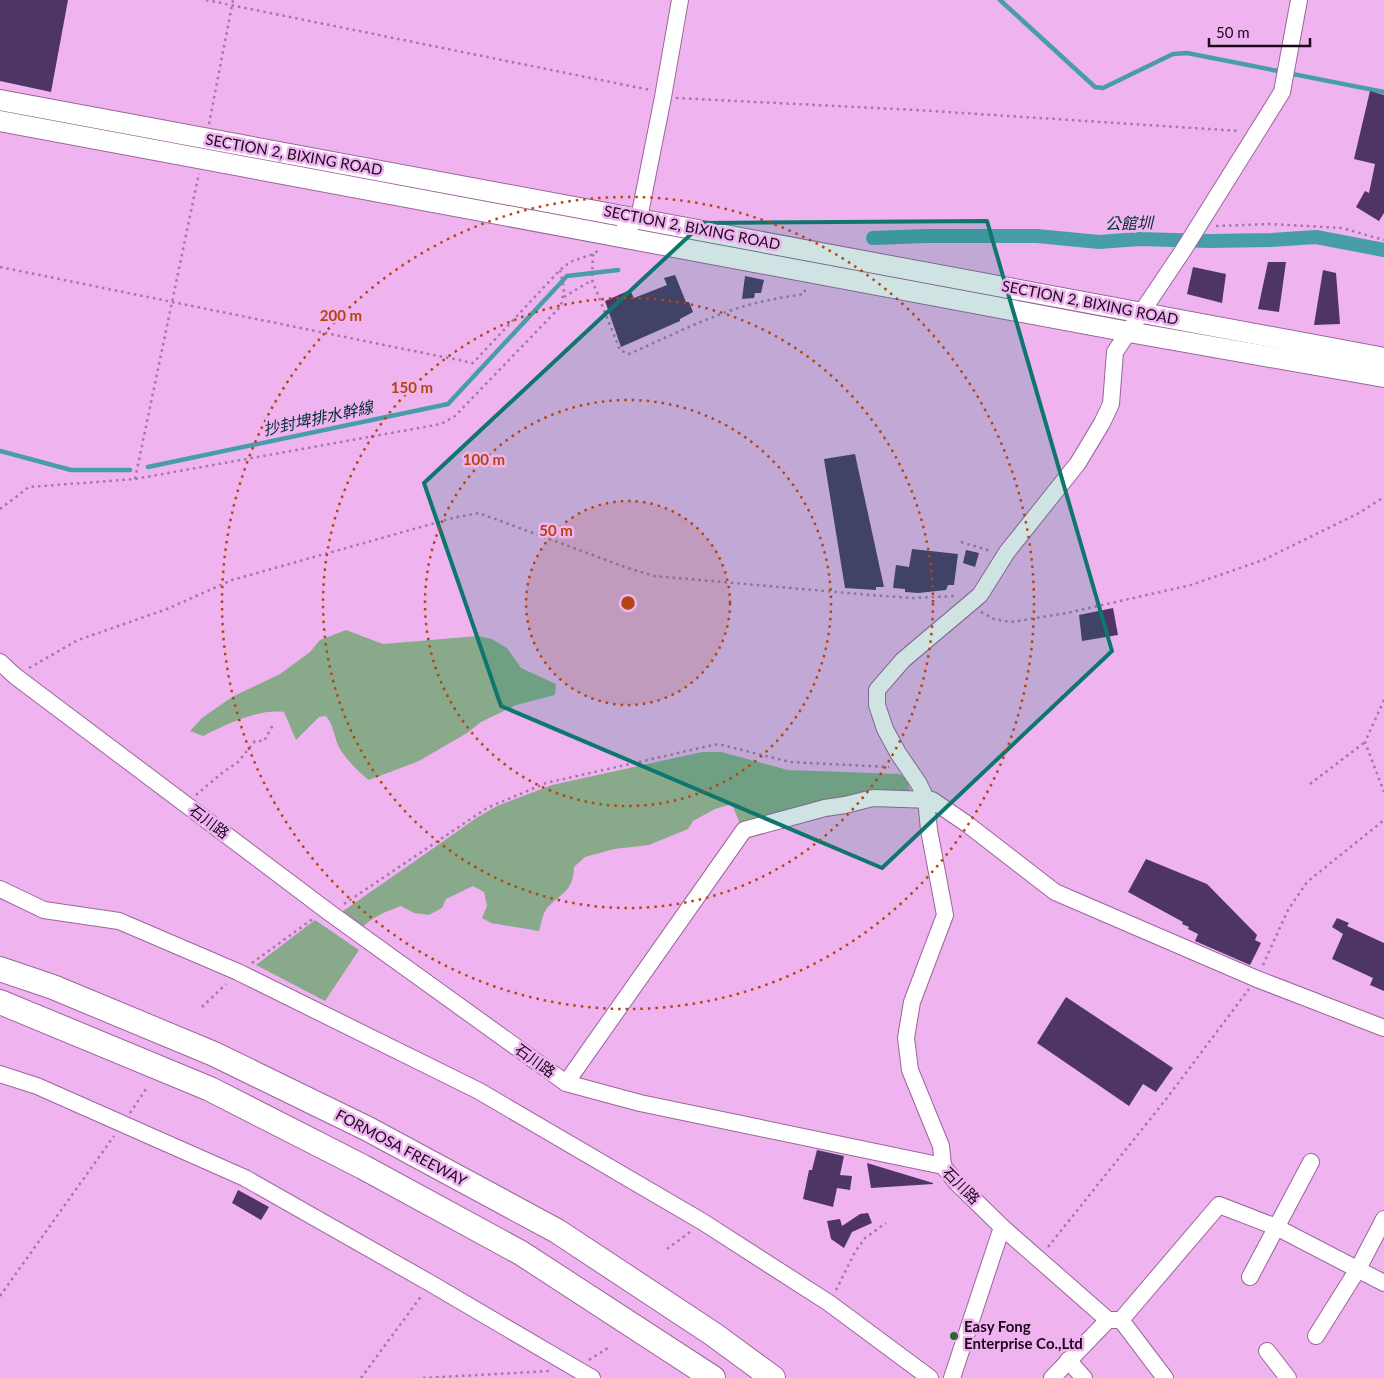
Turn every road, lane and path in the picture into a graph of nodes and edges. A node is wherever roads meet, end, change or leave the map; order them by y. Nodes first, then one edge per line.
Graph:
1 (206, 0) edge
2 (233, 0) edge
3 (680, 0) edge
4 (1299, 0) edge
5 (232, 5) junction
6 (663, 97) junction
7 (0, 100) edge
8 (0, 122) edge
9 (1256, 132) junction
10 (206, 138) junction
11 (202, 158) junction
12 (639, 218) junction
13 (1195, 230) junction
14 (616, 237) junction
15 (1384, 240) edge
16 (593, 254) junction
17 (0, 267) edge
18 (560, 270) junction
19 (811, 272) junction
20 (592, 280) junction
21 (564, 298) junction
22 (172, 301) junction
23 (1142, 313) junction
24 (1129, 332) junction
25 (1384, 358) edge
26 (1384, 377) edge
27 (135, 479) junction
28 (1384, 497) edge
29 (0, 508) edge
30 (961, 542) dead end
31 (1005, 556) junction
32 (980, 595) junction
33 (968, 606) junction
34 (6, 673) edge
35 (1384, 700) edge
36 (273, 725) dead end
37 (1365, 742) junction
38 (908, 768) junction
39 (1310, 784) dead end
40 (1384, 792) edge
41 (926, 799) junction
42 (185, 804) junction
43 (1384, 820) edge
44 (0, 889) edge
45 (330, 913) junction
46 (0, 969) edge
47 (238, 972) junction
48 (1257, 978) junction
49 (0, 1002) edge
50 (202, 1006) dead end
51 (1384, 1028) edge
52 (0, 1074) edge
53 (566, 1084) junction
54 (146, 1089) dead end
55 (124, 1123) junction
56 (1311, 1162) dead end
57 (943, 1166) junction
58 (1384, 1219) edge
59 (703, 1222) junction
60 (886, 1224) dead end
61 (1002, 1227) junction
62 (1276, 1227) junction
63 (667, 1249) dead end
64 (1039, 1258) junction
65 (1358, 1269) junction
66 (1250, 1277) dead end
67 (430, 1283) junction
68 (1384, 1283) edge
69 (0, 1296) edge
70 (829, 1303) junction
71 (1115, 1320) junction
72 (1316, 1336) dead end
73 (611, 1346) dead end
74 (1267, 1351) dead end
75 (1068, 1360) junction
76 (576, 1368) junction
77 (361, 1378) edge
78 (424, 1378) edge
79 (592, 1378) edge
80 (713, 1378) edge
81 (773, 1378) edge
82 (930, 1378) edge
83 (952, 1378) edge
84 (1052, 1378) edge
85 (1084, 1378) edge
86 (1165, 1378) edge
87 (1288, 1378) edge

1 - 5 path
2 - 5 path
3 - 6 street
4 - 9 street
5 - 6 path
5 - 10 path
6 - 9 path
6 - 12 street
7 - 10 main road, SECTION 2, BIXING ROAD
8 - 11 main road, SECTION 2, BIXING ROAD
9 - 13 street
10 - 12 main road, SECTION 2, BIXING ROAD
11 - 14 main road, SECTION 2, BIXING ROAD
11 - 22 path
12 - 14 street
12 - 23 main road, SECTION 2, BIXING ROAD
13 - 15 path
13 - 23 street
14 - 16 path
14 - 19 main road, SECTION 2, BIXING ROAD
16 - 18 path
16 - 20 path
17 - 22 path
18 - 21 path
18 - 22 path
19 - 20 path
19 - 24 main road, SECTION 2, BIXING ROAD
20 - 21 path
21 - 27 path
22 - 27 path
23 - 24 street
23 - 25 main road, SECTION 2, BIXING ROAD
24 - 26 main road, SECTION 2, BIXING ROAD
24 - 31 street
27 - 29 path
28 - 33 path
30 - 31 path
31 - 32 street
32 - 33 street
32 - 34 path
33 - 38 street
34 - 42 street, 石川路
35 - 37 path
36 - 42 path
37 - 39 path
37 - 40 path
38 - 41 street
38 - 45 path
41 - 48 street
41 - 53 street
41 - 57 street
42 - 45 street, 石川路
43 - 48 path
44 - 47 street
45 - 47 path
45 - 53 street, 石川路
46 - 81 highway, FORMOSA FREEWAY
47 - 50 path
47 - 59 street
48 - 51 street
48 - 64 path
49 - 80 highway
52 - 55 street
53 - 57 street, 石川路
54 - 55 path
55 - 67 street
55 - 69 path
56 - 62 street
57 - 61 street, 石川路
58 - 65 street
59 - 63 path
59 - 70 street
60 - 70 path
61 - 64 street, 石川路
61 - 83 street
62 - 65 street
62 - 66 street
62 - 71 street
64 - 71 street, 石川路
65 - 68 street
65 - 72 street
67 - 76 street
67 - 77 path
70 - 82 street
71 - 75 street
71 - 86 street, 石川路
73 - 76 path
74 - 87 street
75 - 84 street
75 - 85 street
76 - 78 path
76 - 79 street

